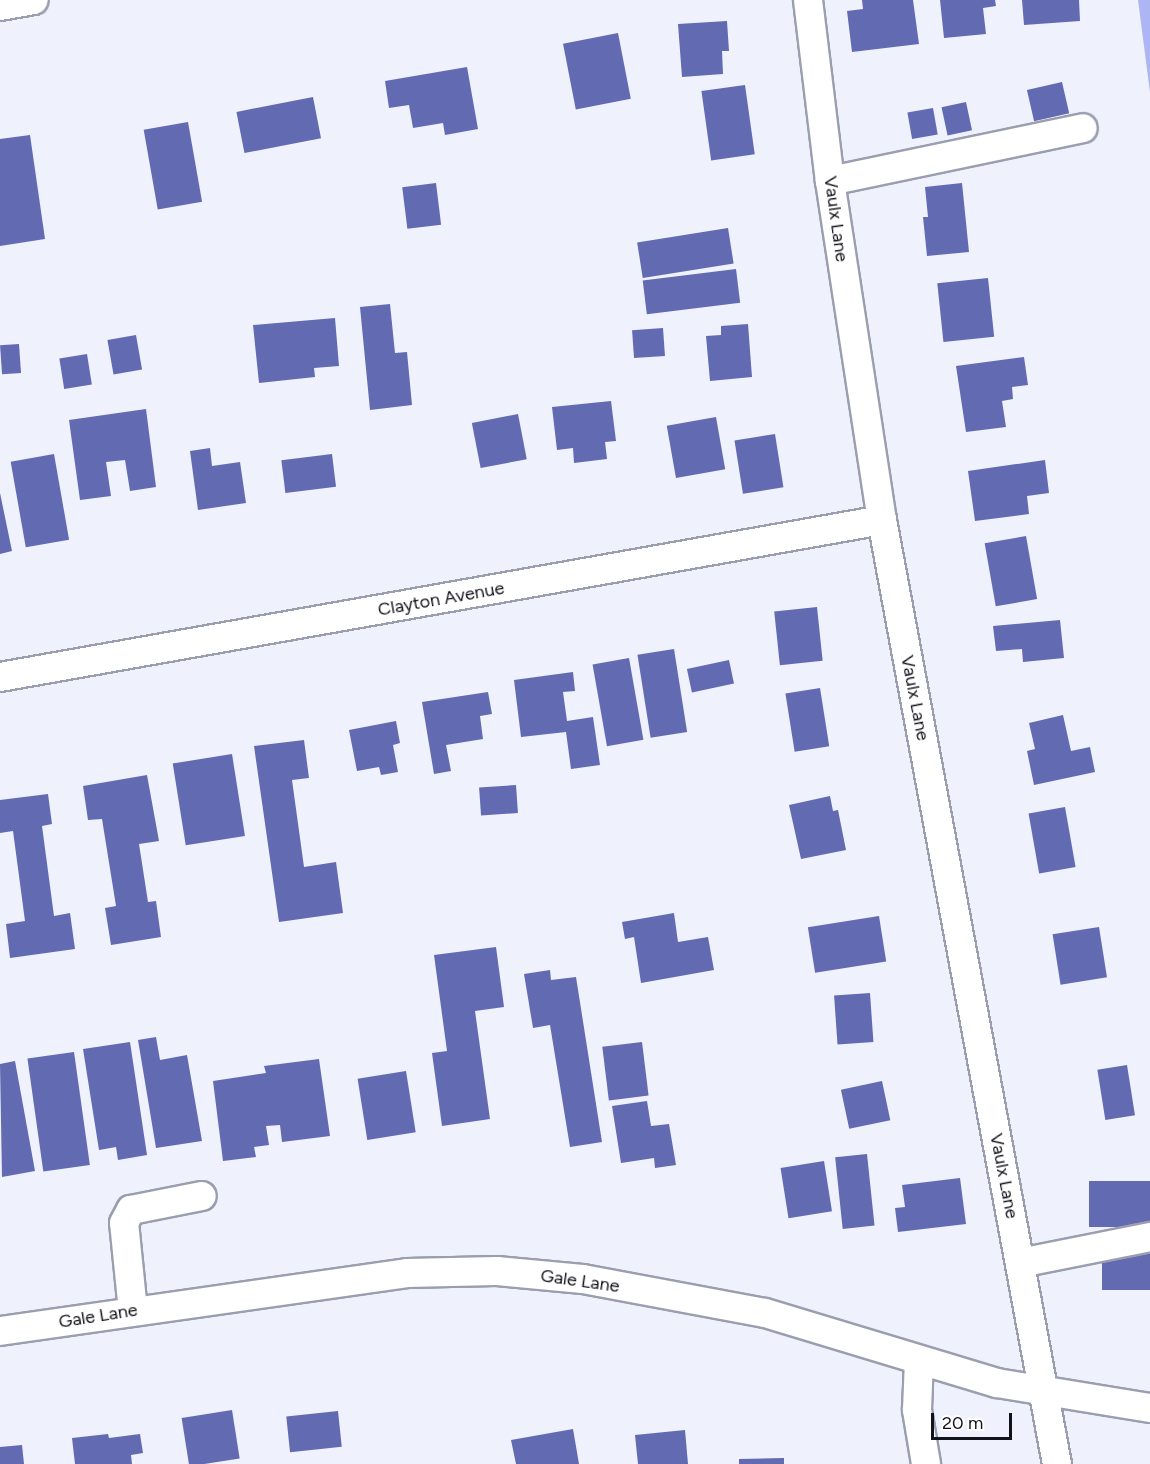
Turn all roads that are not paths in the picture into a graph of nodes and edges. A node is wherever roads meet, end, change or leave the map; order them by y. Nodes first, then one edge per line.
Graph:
1 (33, 0) edge
2 (808, 0) edge
3 (0, 6) edge
4 (1083, 128) dead end
5 (830, 181) junction
6 (882, 520) junction
7 (0, 677) edge
8 (202, 1196) dead end
9 (1150, 1238) edge
10 (1020, 1263) junction
11 (133, 1311) junction
12 (0, 1331) edge
13 (918, 1360) junction
14 (1045, 1392) junction
15 (1150, 1408) edge
16 (926, 1464) edge
17 (1057, 1464) edge

1 - 3 street
2 - 5 street, Vaulx Lane
4 - 5 street
5 - 6 street, Vaulx Lane
6 - 7 street, Clayton Avenue
6 - 10 street, Vaulx Lane
8 - 11 street
9 - 10 street
10 - 14 street, Vaulx Lane
11 - 12 street, Gale Lane
11 - 13 street, Gale Lane
13 - 14 street, Gale Lane
13 - 16 street
14 - 15 street, Gale Lane
14 - 17 street, Vaulx Lane

